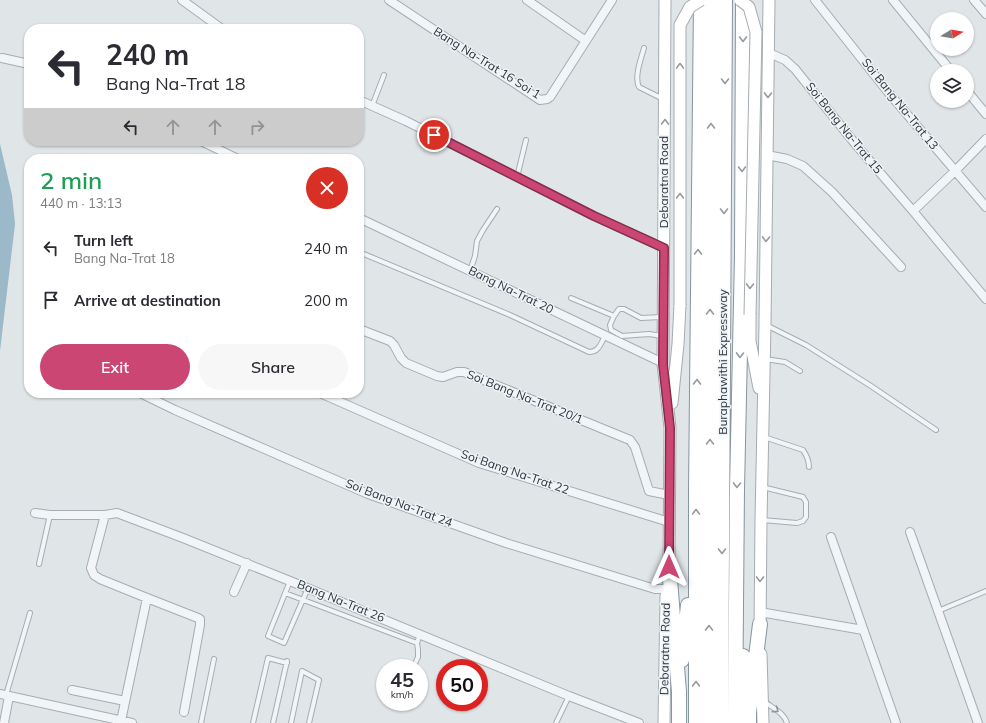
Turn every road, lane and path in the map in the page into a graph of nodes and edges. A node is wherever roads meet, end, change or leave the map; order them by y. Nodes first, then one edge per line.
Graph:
1 (182, 0) edge
2 (389, 0) edge
3 (527, 0) edge
4 (612, 0) edge
5 (665, 0) edge
6 (701, 0) edge
7 (712, 0) edge
8 (725, 0) edge
9 (742, 0) edge
10 (769, 0) edge
11 (815, 0) edge
12 (893, 0) edge
13 (974, 0) edge
14 (986, 14) edge
15 (215, 24) edge
16 (586, 41) junction
17 (644, 48) dead end
18 (768, 53) junction
19 (2, 58) dead end
20 (24, 63) edge
21 (945, 64) edge
22 (384, 75) dead end
23 (974, 99) edge
24 (665, 100) junction
25 (364, 102) edge
26 (372, 106) junction
27 (986, 114) edge
28 (986, 139) edge
29 (526, 140) dead end
30 (211, 146) edge
31 (228, 154) edge
32 (767, 155) junction
33 (955, 171) junction
34 (517, 177) junction
35 (986, 207) edge
36 (497, 209) dead end
37 (913, 211) junction
38 (364, 220) edge
39 (664, 248) junction
40 (364, 254) edge
41 (901, 267) dead end
42 (470, 271) junction
43 (571, 298) dead end
44 (986, 299) edge
45 (614, 316) junction
46 (664, 317) junction
47 (765, 324) junction
48 (364, 331) edge
49 (606, 336) junction
50 (664, 336) junction
51 (764, 359) junction
52 (663, 364) junction
53 (800, 371) dead end
54 (151, 398) edge
55 (158, 398) edge
56 (331, 398) edge
57 (157, 401) junction
58 (763, 415) junction
59 (670, 428) junction
60 (936, 430) dead end
61 (763, 436) junction
62 (809, 467) dead end
63 (762, 486) junction
64 (669, 495) junction
65 (35, 513) dead end
66 (50, 514) junction
67 (105, 515) junction
68 (761, 520) junction
69 (669, 522) junction
70 (910, 532) dead end
71 (831, 537) dead end
72 (696, 538) junction
73 (247, 563) junction
74 (39, 564) dead end
75 (669, 567) junction
76 (290, 581) junction
77 (308, 588) junction
78 (666, 590) junction
79 (736, 590) junction
80 (986, 591) edge
81 (234, 592) dead end
82 (285, 593) junction
83 (147, 598) junction
84 (304, 600) junction
85 (938, 611) junction
86 (30, 613) dead end
87 (760, 618) junction
88 (863, 630) junction
89 (420, 634) junction
90 (417, 643) junction
91 (214, 659) dead end
92 (417, 659) edge
93 (72, 690) dead end
94 (679, 692) junction
95 (5, 695) edge
96 (569, 696) junction
97 (125, 700) junction
98 (763, 700) junction
99 (184, 712) dead end
100 (749, 718) edge
101 (120, 720) junction
102 (4, 723) edge
103 (132, 723) edge
104 (201, 723) edge
105 (253, 723) edge
106 (273, 723) edge
107 (291, 723) edge
108 (310, 723) edge
109 (556, 723) edge
110 (639, 723) edge
111 (664, 723) edge
112 (678, 723) edge
113 (696, 723) edge
114 (708, 723) edge
115 (721, 723) edge
116 (735, 723) edge
117 (763, 723) edge
118 (787, 723) edge
119 (896, 723) edge
120 (978, 723) edge

1 - 15 street
2 - 16 street, Bang Na-Trat 16 Soi 1
3 - 16 street
4 - 16 street, Bang Na-Trat 16 Soi 1
5 - 24 main road, Debaratna Road
59 -> 6 main road, bridge
72 -> 6 highway
114 -> 7 highway, Buraphawithi Expressway
8 -> 115 highway, Buraphawithi Expressway
9 -> 58 main road, bridge
9 -> 79 highway
10 - 18 main road
11 - 33 street, Soi Bang Na-Trat 13
12 - 21 street
13 - 14 street
17 - 24 lane
18 -> 32 main road
18 - 37 street, Soi Bang Na-Trat 15
19 - 20 street
22 - 26 lane
23 - 27 street
39 -> 24 main road, Debaratna Road
25 - 26 street
26 - 34 street
28 - 33 street
29 - 34 lane
30 - 31 street
32 - 41 street
32 -> 47 main road
33 - 35 street, Soi Bang Na-Trat 13
33 - 37 street
34 - 39 street
36 - 42 lane
37 - 44 street, Soi Bang Na-Trat 15
38 - 42 street, Bang Na-Trat 20
39 - 46 main road, Debaratna Road
40 - 49 lane
42 - 49 street, Bang Na-Trat 20
43 - 45 lane
45 - 46 lane
45 - 50 lane
46 - 50 main road, Debaratna Road
47 - 51 main road
47 - 60 lane
48 - 64 street, Soi Bang Na-Trat 20/1
49 - 52 street, Bang Na-Trat 20
50 - 52 main road, Debaratna Road
51 - 53 lane
51 - 58 main road
52 - 59 main road, Debaratna Road
54 - 57 street, Soi Bang Na-Trat 24
55 - 57 street
56 - 69 street, Soi Bang Na-Trat 22
57 - 78 street, Soi Bang Na-Trat 24
58 - 61 main road
59 - 64 main road, Debaratna Road
61 - 62 lane
61 - 63 main road
63 - 68 main road
63 - 68 lane
64 - 69 main road, Debaratna Road
65 - 66 street, Bang Na-Trat 26
66 - 67 street, Bang Na-Trat 26
66 - 74 lane
67 - 73 street, Bang Na-Trat 26
67 - 83 street
68 -> 87 main road
69 - 75 main road, Debaratna Road
70 - 85 street
71 - 88 street
72 - 94 highway
113 -> 72 highway
73 - 76 street, Bang Na-Trat 26
73 - 81 street
75 - 78 main road, Debaratna Road
75 - 94 highway
76 - 77 street, Bang Na-Trat 26
76 - 82 lane
77 - 84 lane
77 - 89 street, Bang Na-Trat 26
78 - 111 main road, Debaratna Road
79 - 100 highway
79 - 116 highway
80 - 85 lane
82 - 84 lane
82 - 84 lane
83 - 97 street
83 - 99 street
84 - 90 lane
85 - 120 street
86 - 95 lane
87 - 88 street
87 - 98 main road
87 - 100 highway
88 - 119 street
89 - 90 lane
89 - 96 street, Bang Na-Trat 26
90 - 92 lane
91 - 104 lane
93 - 97 street
94 - 112 highway
95 - 101 street
95 - 102 street
96 - 109 lane
96 - 110 street, Bang Na-Trat 26
97 - 101 street
98 - 117 main road
98 -> 118 lane
101 - 103 street
105 - 106 lane
107 - 108 lane

